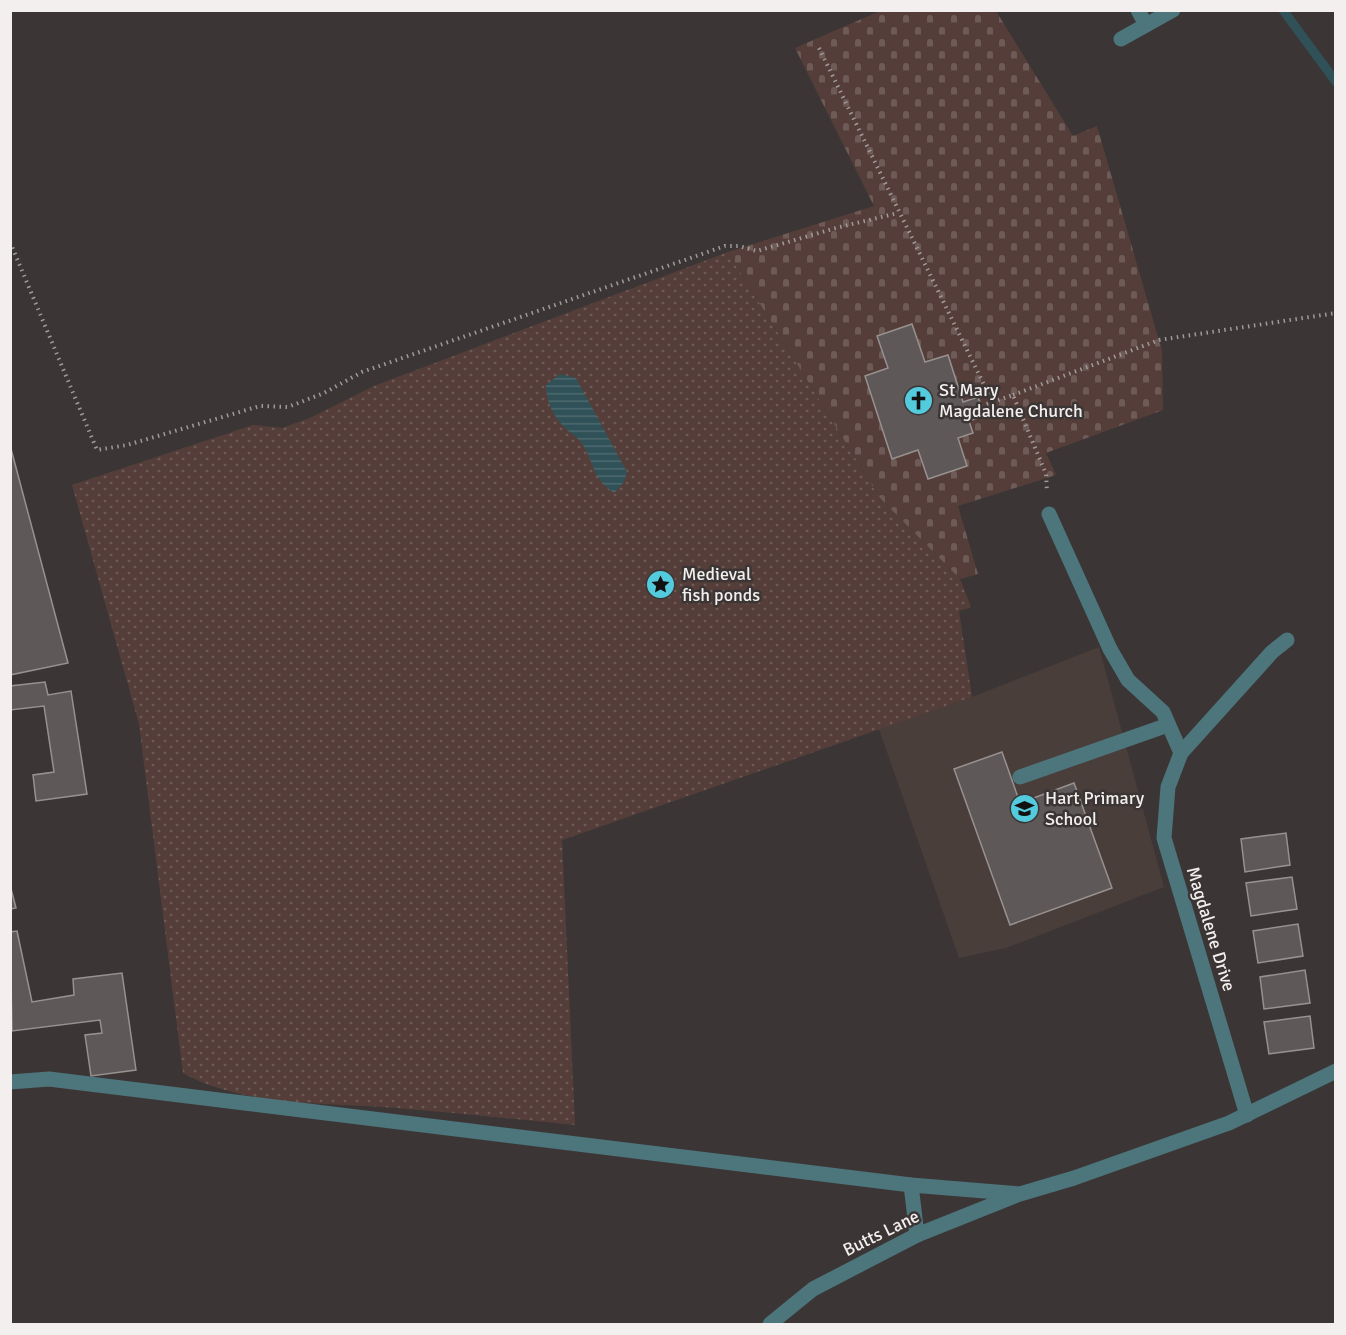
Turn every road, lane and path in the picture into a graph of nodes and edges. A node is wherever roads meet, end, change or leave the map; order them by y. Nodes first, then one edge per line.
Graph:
1 (1138, 10) edge
2 (1173, 10) edge
3 (1146, 25) junction
4 (1121, 39) dead end
5 (819, 48) dead end
6 (898, 213) junction
7 (10, 242) edge
8 (1335, 313) edge
9 (1013, 395) junction
10 (993, 403) junction
11 (981, 406) dead end
12 (1049, 514) joint
13 (1287, 640) dead end
14 (1168, 725) junction
15 (1181, 753) junction
16 (1020, 777) dead end
17 (1335, 1071) edge
18 (10, 1082) edge
19 (1247, 1115) junction
20 (911, 1185) junction
21 (1020, 1194) junction
22 (917, 1235) junction
23 (770, 1324) edge

1 - 3 street
2 - 3 street
3 - 4 street
5 - 6 path
6 - 7 path
6 - 10 path
8 - 9 path
9 - 10 path
9 - 12 path
10 - 11 path
12 - 14 street
13 - 15 street, Magdalene Drive
14 - 15 street
14 - 16 street
15 - 19 street, Magdalene Drive
17 - 19 street, Butts Lane
18 - 20 street
19 - 21 street, Butts Lane
20 - 21 street
20 - 22 street
21 - 22 street, Butts Lane
22 - 23 street, Butts Lane

